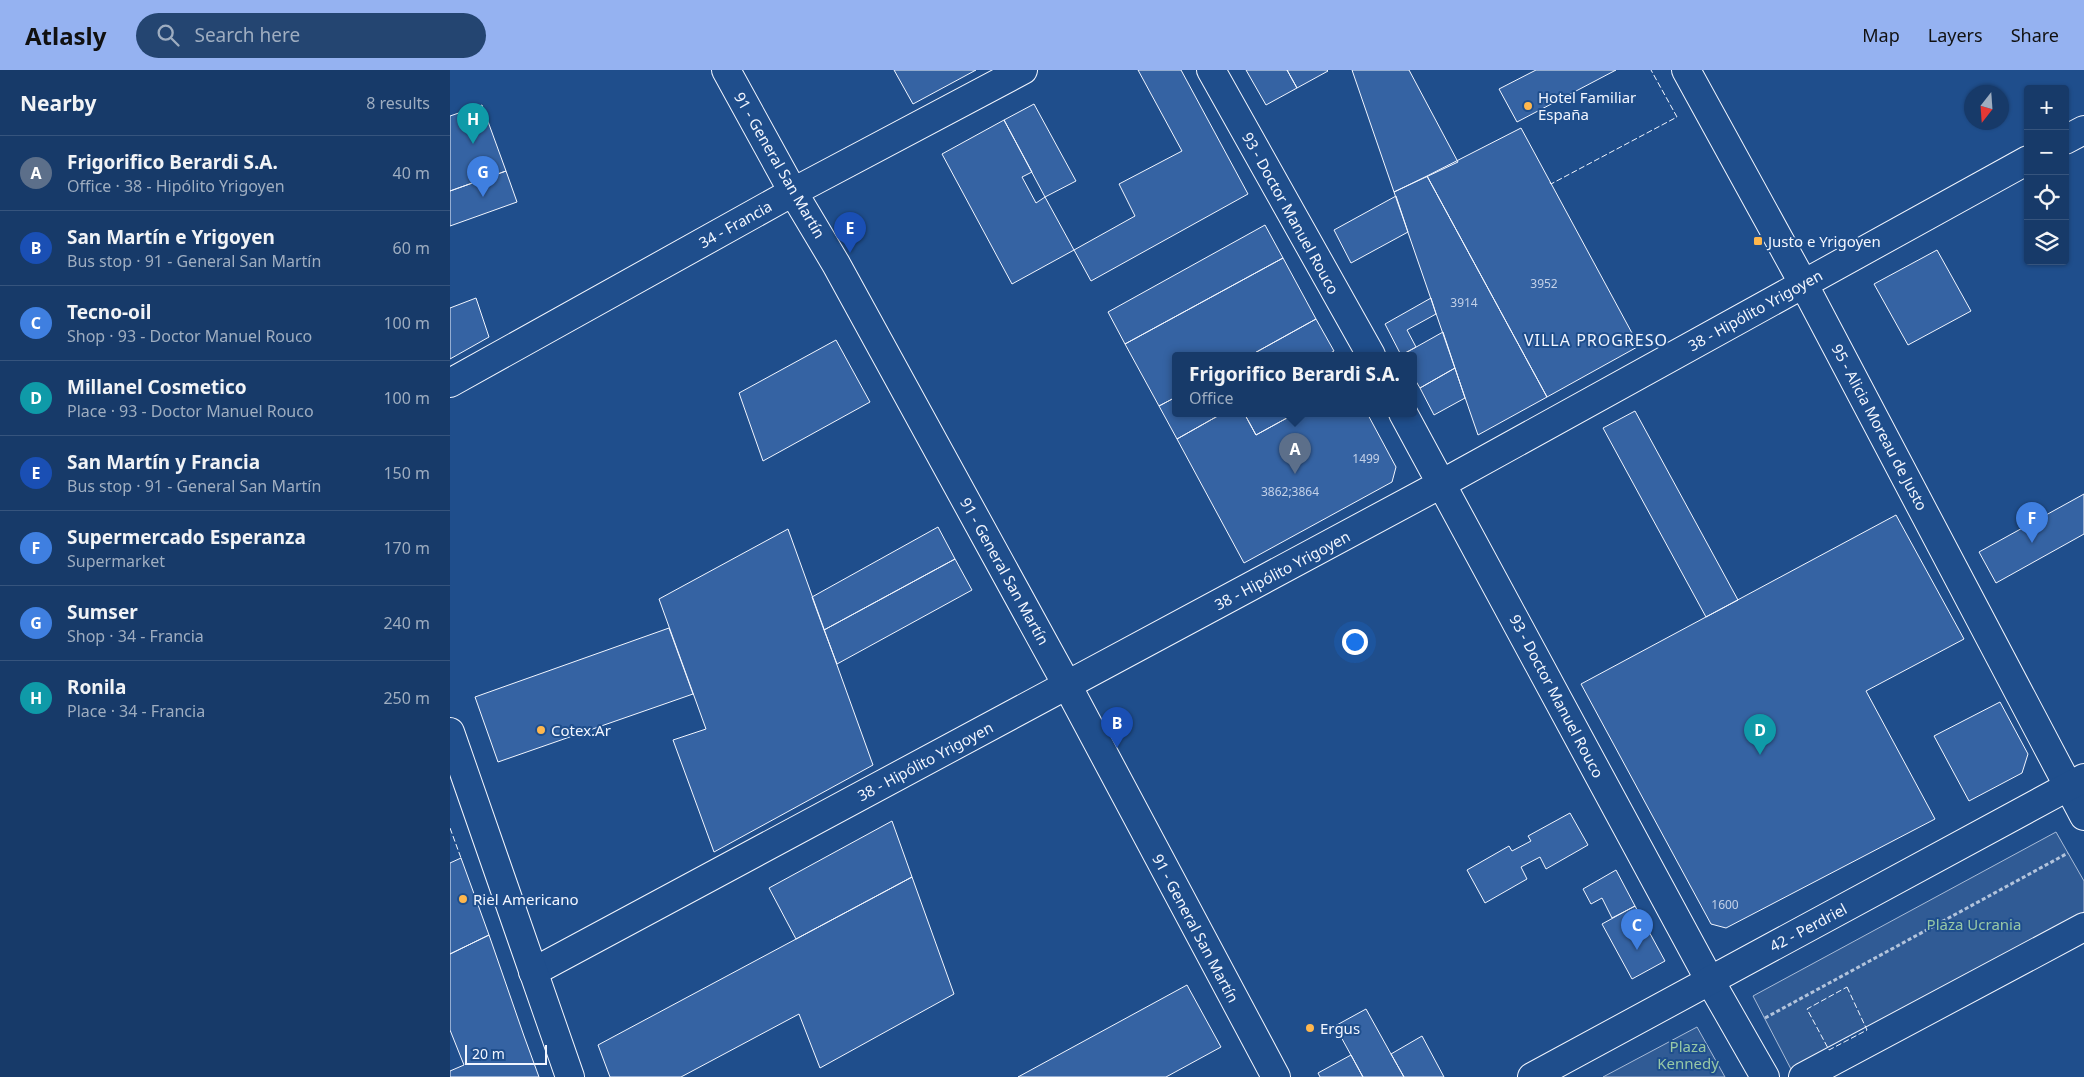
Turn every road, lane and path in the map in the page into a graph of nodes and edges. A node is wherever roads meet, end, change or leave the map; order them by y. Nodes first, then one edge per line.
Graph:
1 (726, 70) edge
2 (1023, 70) edge
3 (1211, 70) edge
4 (1686, 70) edge
5 (2084, 130) edge
6 (2069, 138) edge
7 (2024, 162) edge
8 (793, 192) junction
9 (1803, 283) junction
10 (1369, 352) edge
11 (450, 383) edge
12 (1405, 417) edge
13 (1443, 484) junction
14 (1067, 685) junction
15 (450, 732) edge
16 (2077, 782) edge
17 (2084, 816) edge
18 (2068, 853) dead end
19 (2084, 928) edge
20 (533, 972) junction
21 (1709, 980) junction
22 (1765, 1018) dead end
23 (570, 1077) edge
24 (1276, 1077) edge
25 (1532, 1077) edge
26 (1765, 1077) edge
27 (1803, 1077) edge

1 - 8 street, 91 - General San Martín
2 - 8 street, 34 - Francia
3 - 10 street, 93 - Doctor Manuel Rouco
4 - 9 street, 95 - Alicia Moreau de Justo
5 - 6 street
7 - 9 street, 38 - Hipólito Yrigoyen
8 - 11 street, 34 - Francia
8 - 14 street, 91 - General San Martín
9 - 13 street, 38 - Hipólito Yrigoyen
9 - 16 street, 95 - Alicia Moreau de Justo
12 - 13 street, 93 - Doctor Manuel Rouco
13 - 14 street, 38 - Hipólito Yrigoyen
13 - 21 street, 93 - Doctor Manuel Rouco
14 - 20 street, 38 - Hipólito Yrigoyen
14 - 24 street, 91 - General San Martín
15 - 20 street
16 - 17 street, 95 - Alicia Moreau de Justo
16 - 21 street, 42 - Perdriel
18 - 22 path
19 - 27 street
20 - 23 street
21 - 25 street, 42 - Perdriel
21 - 26 street, 93 - Doctor Manuel Rouco

